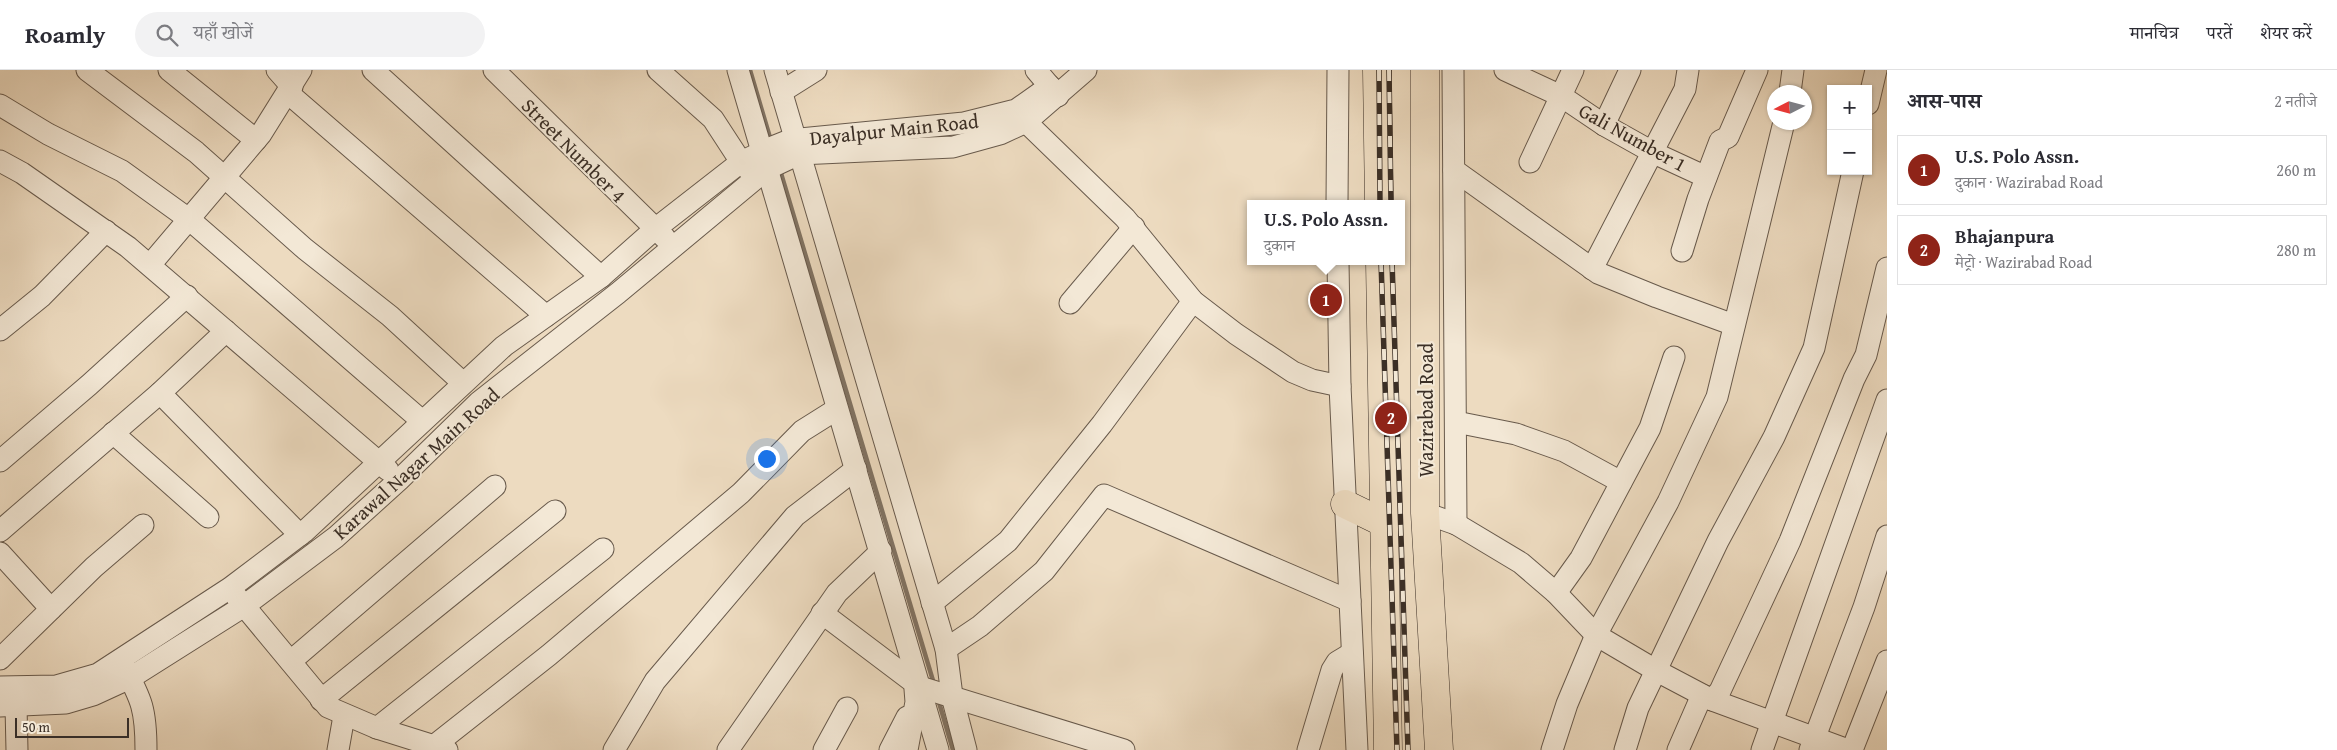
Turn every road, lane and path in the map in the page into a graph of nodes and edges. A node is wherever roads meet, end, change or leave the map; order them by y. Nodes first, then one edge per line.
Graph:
1 (87, 70) edge
2 (169, 70) edge
3 (277, 70) edge
4 (373, 70) edge
5 (494, 70) edge
6 (658, 70) edge
7 (738, 70) edge
8 (775, 70) edge
9 (816, 70) edge
10 (1036, 70) edge
11 (1068, 70) edge
12 (1086, 70) edge
13 (1338, 70) edge
14 (1377, 70) edge
15 (1425, 70) edge
16 (1453, 70) edge
17 (1505, 70) edge
18 (1573, 70) edge
19 (1630, 70) edge
20 (1688, 70) edge
21 (1757, 70) edge
22 (1794, 70) edge
23 (1876, 70) edge
24 (294, 83) edge
25 (1791, 85) edge
26 (1872, 87) edge
27 (1054, 91) junction
28 (781, 92) junction
29 (1561, 96) junction
30 (0, 105) edge
31 (1026, 122) junction
32 (1604, 125) junction
33 (1782, 130) edge
34 (256, 140) junction
35 (795, 148) junction
36 (1654, 152) junction
37 (0, 162) edge
38 (762, 162) junction
39 (1530, 162) dead end
40 (1454, 170) junction
41 (1852, 175) edge
42 (1706, 176) junction
43 (225, 179) junction
44 (1337, 200) edge
45 (1379, 200) edge
46 (190, 220) junction
47 (1134, 228) junction
48 (655, 229) junction
49 (106, 231) junction
50 (673, 246) junction
51 (1682, 251) dead end
52 (150, 265) junction
53 (1338, 265) edge
54 (1380, 265) edge
55 (1887, 268) edge
56 (1592, 269) junction
57 (601, 278) junction
58 (187, 296) junction
59 (1193, 300) junction
60 (1070, 303) dead end
61 (546, 316) junction
62 (1734, 325) junction
63 (0, 330) edge
64 (226, 331) junction
65 (1674, 357) dead end
66 (463, 383) junction
67 (1340, 386) junction
68 (160, 393) junction
69 (1887, 400) edge
70 (837, 409) junction
71 (422, 421) junction
72 (1456, 422) junction
73 (113, 433) junction
74 (0, 461) edge
75 (378, 461) junction
76 (856, 469) junction
77 (399, 480) junction
78 (1622, 482) junction
79 (495, 486) dead end
80 (1345, 504) junction
81 (555, 511) dead end
82 (1426, 513) junction
83 (208, 517) dead end
84 (1384, 523) junction
85 (1456, 524) junction
86 (143, 525) dead end
87 (0, 531) edge
88 (300, 535) junction
89 (1887, 536) edge
90 (603, 549) dead end
91 (880, 551) junction
92 (0, 553) edge
93 (230, 588) junction
94 (1556, 593) junction
95 (1350, 602) junction
96 (932, 603) junction
97 (244, 606) junction
98 (51, 609) junction
99 (822, 613) junction
100 (1596, 635) junction
101 (946, 650) junction
102 (1352, 653) junction
103 (0, 659) edge
104 (120, 659) junction
105 (1887, 661) edge
106 (291, 662) junction
107 (1657, 671) junction
108 (130, 678) junction
109 (0, 687) edge
110 (927, 692) junction
111 (1707, 697) junction
112 (321, 700) junction
113 (8, 706) edge
114 (847, 708) dead end
115 (344, 716) junction
116 (1773, 722) junction
117 (377, 728) junction
118 (1813, 743) edge
119 (439, 748) edge
120 (17, 750) edge
121 (146, 750) edge
122 (338, 750) edge
123 (614, 750) edge
124 (728, 750) edge
125 (824, 750) edge
126 (890, 750) edge
127 (907, 750) edge
128 (938, 750) edge
129 (966, 750) edge
130 (1124, 750) edge
131 (1308, 750) edge
132 (1357, 750) edge
133 (1388, 750) edge
134 (1439, 750) edge
135 (1552, 750) edge
136 (1625, 750) edge
137 (1678, 750) edge
138 (1762, 750) edge
139 (1848, 750) edge
140 (1852, 750) edge

1 - 43 street
2 - 34 street
3 - 24 street
4 - 57 street
5 - 48 street, Street Number 4
6 - 38 street
7 - 38 street
8 - 28 street
9 - 28 street
10 - 27 street
11 - 27 street, Dayalpur Main Road
12 - 27 street, Dayalpur Main Road
13 - 44 street
14 - 45 highway
15 - 82 highway, Wazirabad Road
16 - 40 street
17 - 29 street, Gali Number 1
18 - 29 street, Gali Number 1
19 - 32 street
20 - 36 street
21 - 42 street
22 - 25 street
23 - 26 street
24 - 34 street
24 - 61 street
27 - 31 street, Dayalpur Main Road
27 - 35 street, Dayalpur Main Road
28 - 35 street
29 - 32 street, Gali Number 1
29 - 39 street
30 - 46 street
31 - 35 street, Dayalpur Main Road
31 - 47 street
32 - 36 street, Gali Number 1
33 - 62 street
34 - 43 street
35 - 38 street, Karawal Nagar Main Road
35 - 96 street
36 - 42 street, Gali Number 1
36 - 56 street
37 - 49 street
38 - 48 street, Karawal Nagar Main Road
38 - 50 street, Karawal Nagar Main Road
38 - 70 street
40 - 56 street
40 - 72 street
41 - 107 street
42 - 51 street
43 - 46 street
43 - 66 street
46 - 52 street
46 - 71 street
47 - 59 street
47 - 60 street
48 - 50 street, Street Number 4
48 - 57 street, Karawal Nagar Main Road
49 - 52 street
49 - 63 street
50 - 77 street, Karawal Nagar Main Road
52 - 58 street
53 - 67 street
54 - 84 highway, Wazirabad Road
55 - 111 street
56 - 62 street
57 - 61 street, Karawal Nagar Main Road
58 - 64 street
58 - 74 street
59 - 67 street
59 - 96 street
61 - 66 street, Karawal Nagar Main Road
62 - 100 street
64 - 68 street
64 - 75 street
65 - 78 street
66 - 71 street, Karawal Nagar Main Road
67 - 80 street
68 - 73 street
68 - 88 street
69 - 116 street
70 - 76 street
70 - 119 street
71 - 75 street, Karawal Nagar Main Road
72 - 78 street
72 - 85 street
73 - 83 street
73 - 87 street
75 - 77 street
75 - 88 street, Karawal Nagar Main Road
76 - 91 street
76 - 123 street
77 - 97 street, Karawal Nagar Main Road
78 - 94 street
79 - 106 street
80 - 84 highway
80 - 95 street
81 - 112 street
82 - 85 street
82 - 134 highway, Wazirabad Road
84 - 133 highway, Wazirabad Road
85 - 94 street
86 - 98 street
88 - 93 street, Karawal Nagar Main Road
89 - 118 street
90 - 117 street
91 - 99 street
91 - 110 street
92 - 98 street
93 - 97 street
93 - 104 street, Karawal Nagar Main Road
94 - 100 street
95 - 101 street
95 - 102 street
96 - 101 street
97 - 106 street
97 - 108 street, Karawal Nagar Main Road
98 - 103 street
99 - 110 street
99 - 124 street
100 - 107 street
100 - 135 street
101 - 110 street
102 - 131 street
102 - 132 street
104 - 108 street
104 - 109 street, Karawal Nagar Main Road
105 - 140 street
106 - 112 street
107 - 111 street
107 - 136 street
108 - 113 street, Karawal Nagar Main Road
108 - 121 street
110 - 126 street
110 - 127 street
110 - 128 street
110 - 129 street
110 - 130 street
111 - 116 street
111 - 137 street
112 - 115 street
113 - 120 street
114 - 125 street
115 - 117 street
115 - 122 street
116 - 118 street
116 - 138 street
117 - 119 street
118 - 139 street

